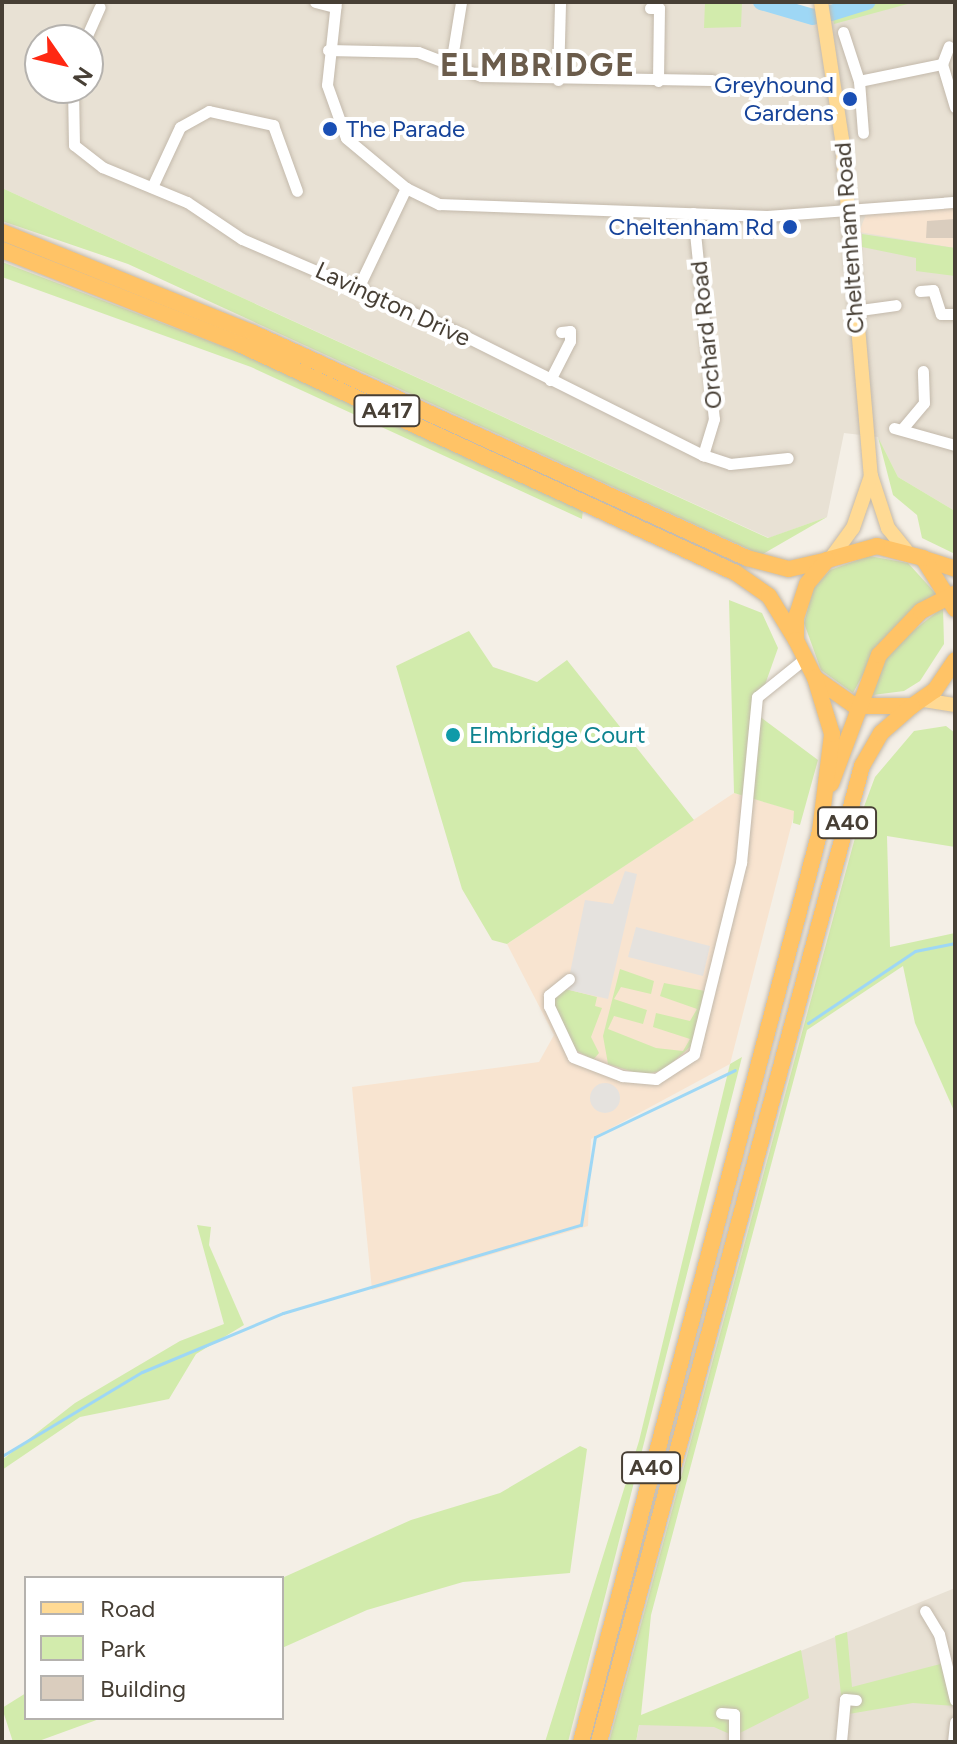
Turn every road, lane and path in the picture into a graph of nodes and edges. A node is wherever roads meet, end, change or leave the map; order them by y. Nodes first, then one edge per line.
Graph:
1 (315, 2) edge
2 (461, 2) edge
3 (560, 2) edge
4 (821, 2) edge
5 (100, 4) edge
6 (335, 5) edge
7 (659, 8) dead end
8 (92, 24) edge
9 (843, 32) dead end
10 (949, 46) dead end
11 (328, 50) junction
12 (451, 64) junction
13 (942, 64) junction
14 (558, 80) junction
15 (712, 80) dead end
16 (658, 81) junction
17 (859, 81) junction
18 (73, 104) edge
19 (955, 107) edge
20 (256, 119) junction
21 (866, 128) dead end
22 (254, 132) dead end
23 (308, 174) dead end
24 (293, 177) junction
25 (152, 187) junction
26 (406, 188) junction
27 (297, 191) dead end
28 (955, 202) edge
29 (693, 213) junction
30 (848, 214) junction
31 (2, 232) edge
32 (2, 250) edge
33 (359, 286) junction
34 (920, 291) dead end
35 (889, 302) dead end
36 (853, 311) junction
37 (955, 314) edge
38 (570, 331) dead end
39 (923, 371) dead end
40 (550, 380) junction
41 (955, 444) edge
42 (703, 455) junction
43 (788, 458) dead end
44 (871, 476) junction
45 (906, 550) junction
46 (923, 558) junction
47 (829, 559) junction
48 (955, 569) edge
49 (954, 600) edge
50 (796, 640) junction
51 (803, 660) junction
52 (955, 660) edge
53 (815, 678) junction
54 (918, 703) junction
55 (955, 705) edge
56 (855, 706) junction
57 (825, 796) junction
58 (569, 979) dead end
59 (925, 1611) dead end
60 (856, 1700) dead end
61 (955, 1700) edge
62 (721, 1713) dead end
63 (955, 1722) edge
64 (581, 1742) edge
65 (599, 1742) edge
66 (734, 1742) edge
67 (841, 1742) edge
68 (953, 1742) edge

1 - 6 street
2 - 12 street
3 - 14 street
4 - 30 main road, Cheltenham Road
5 - 8 street
6 - 11 street
7 - 16 street
9 - 17 street
10 - 13 street
11 - 12 street
11 - 26 street
12 - 14 street
13 - 17 street
13 - 19 street
14 - 16 street
15 - 16 street
17 - 21 street
18 - 25 street, Lavington Drive
20 - 22 street
20 - 24 street
20 - 25 street
23 - 24 street
24 - 27 street
25 - 33 street, Lavington Drive
26 - 29 street
26 - 33 street
28 - 30 street
29 - 30 street
29 - 42 street, Orchard Road
30 - 36 main road, Cheltenham Road
31 - 47 highway, A417
32 - 50 highway, A417
33 - 40 street, Lavington Drive
34 - 37 street
35 - 36 street
36 - 44 main road, Cheltenham Road
38 - 40 street
39 - 41 street
40 - 42 street, Lavington Drive
42 - 43 street, Lavington Drive
44 - 45 main road, Cheltenham Road
44 - 47 main road, Cheltenham Road
45 - 46 highway, A40
45 - 47 highway, A40
46 - 48 highway, A40
46 - 49 highway, A40
47 - 50 highway, A40
49 - 56 highway, A40
50 - 51 highway, A40
51 - 53 highway, A40
51 - 58 street
52 - 54 highway, A40
53 - 56 highway, A40
53 - 57 highway, A40
54 - 55 main road
54 - 56 highway
54 - 65 highway, A40
56 - 57 highway, A40
57 - 64 highway, A40
59 - 61 street
60 - 67 street
62 - 66 street
63 - 68 street

